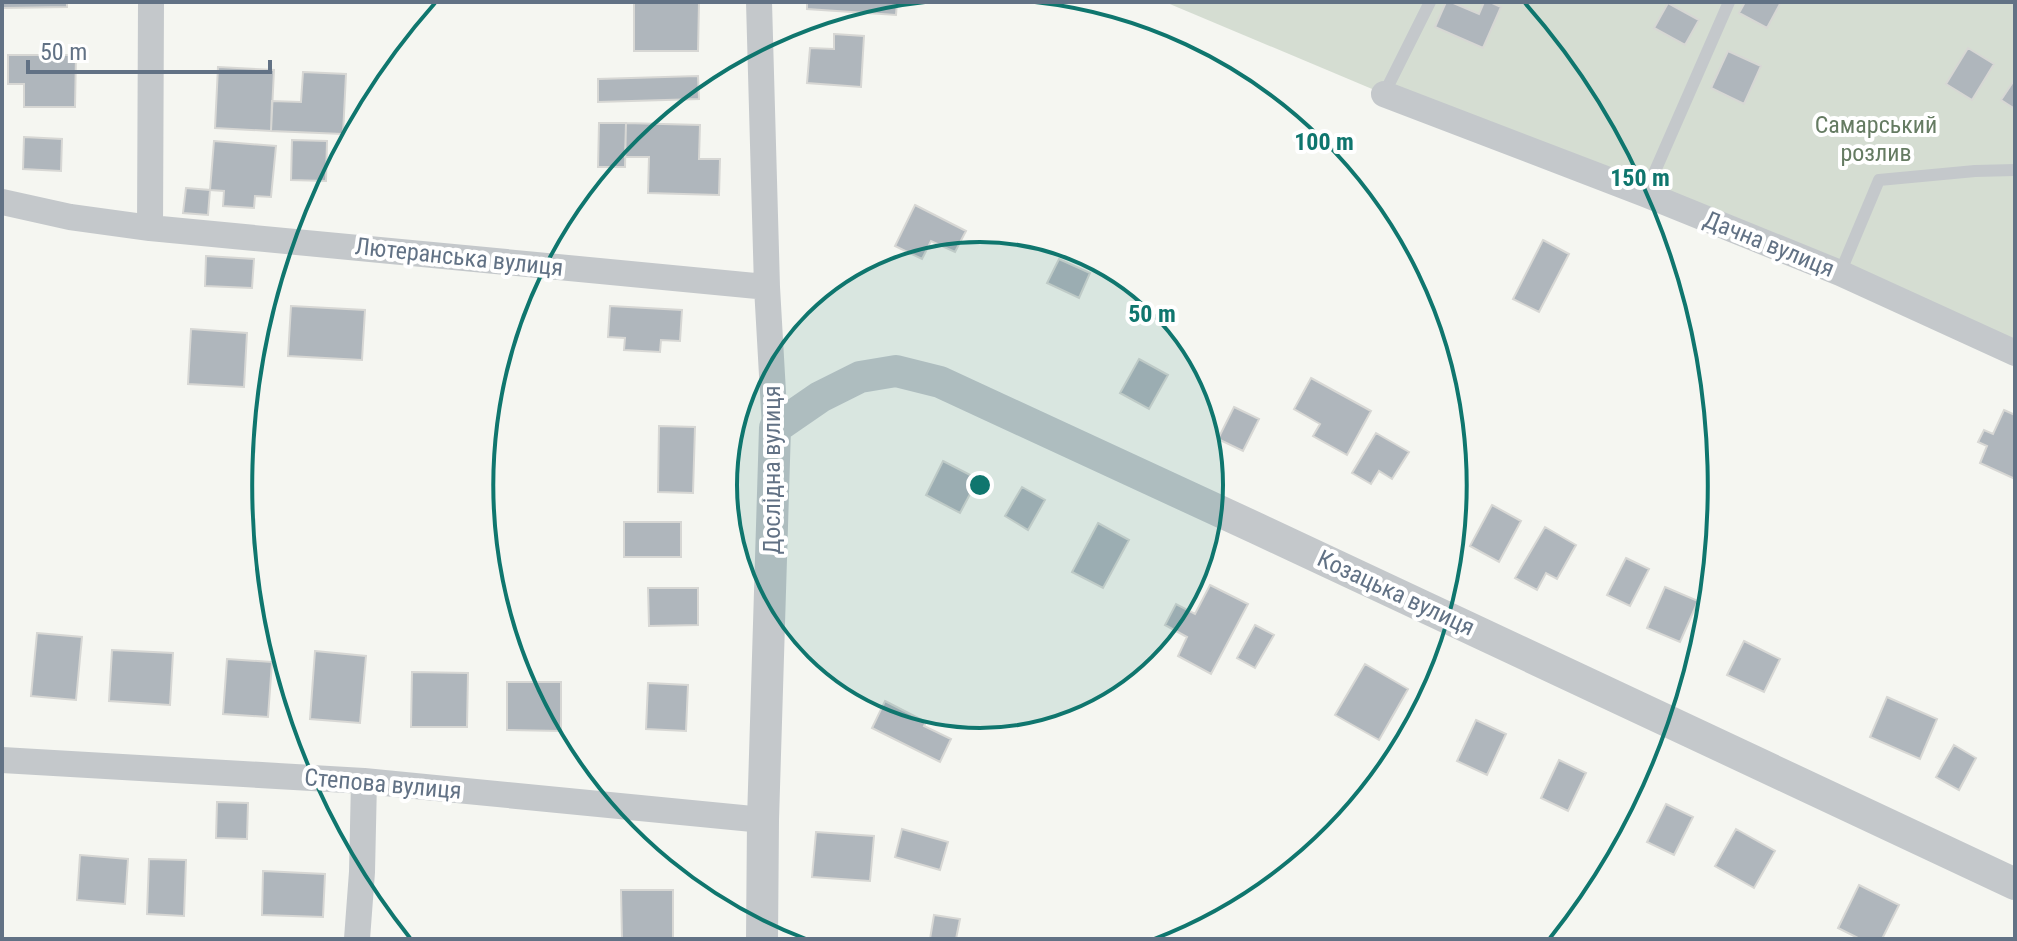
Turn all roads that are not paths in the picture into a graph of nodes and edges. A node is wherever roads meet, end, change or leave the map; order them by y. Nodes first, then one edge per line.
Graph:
1 (151, 2) edge
2 (759, 2) edge
3 (1430, 2) edge
4 (1729, 2) edge
5 (1384, 94) joint
6 (2015, 170) edge
7 (1645, 194) junction
8 (2, 202) edge
9 (150, 228) junction
10 (1840, 273) junction
11 (767, 287) junction
12 (2015, 353) edge
13 (775, 428) junction
14 (2, 760) edge
15 (364, 781) junction
16 (763, 820) junction
17 (2015, 884) edge
18 (357, 939) edge
19 (762, 939) edge

1 - 9 street
2 - 11 street, Дослідна вулиця
3 - 5 lane
4 - 7 lane
5 - 7 street, Дачна вулиця
6 - 10 lane
7 - 10 street, Дачна вулиця
8 - 9 street, Лютеранська вулиця
9 - 11 street, Лютеранська вулиця
10 - 12 street, Дачна вулиця
11 - 13 street, Дослідна вулиця
13 - 16 street, Дослідна вулиця
13 - 17 street, Козацька вулиця
14 - 15 street, Степова вулиця
15 - 16 street, Степова вулиця
15 - 18 street
16 - 19 street, Дослідна вулиця

